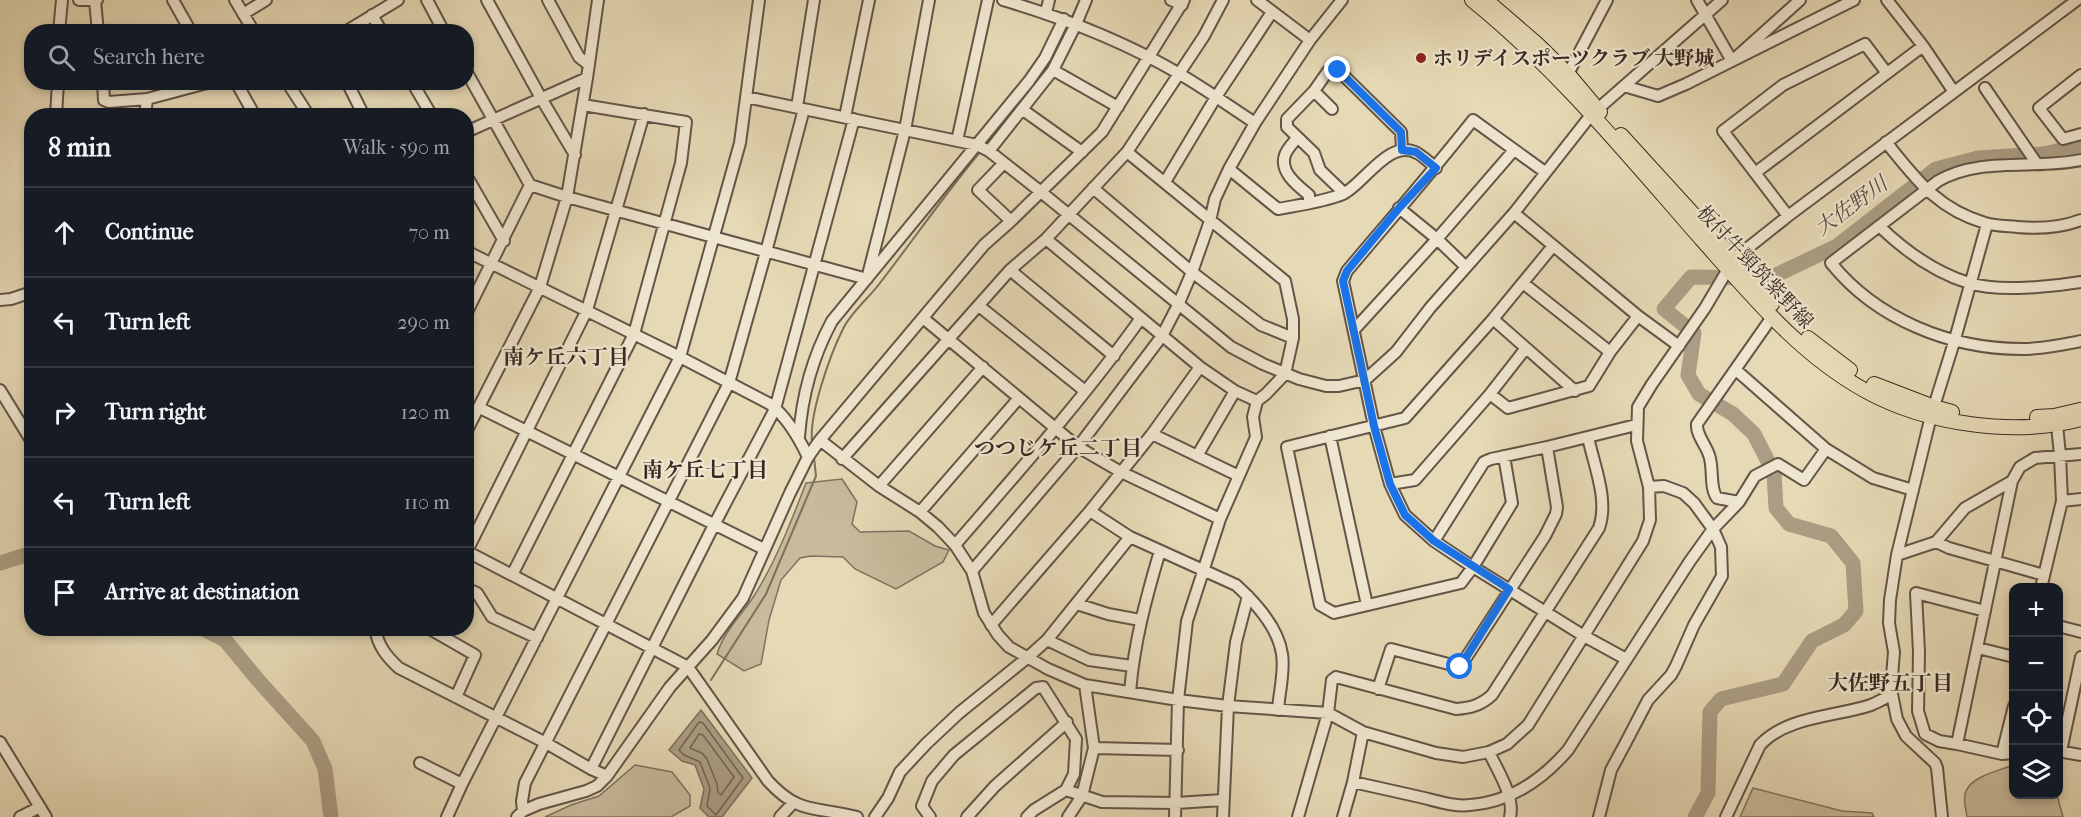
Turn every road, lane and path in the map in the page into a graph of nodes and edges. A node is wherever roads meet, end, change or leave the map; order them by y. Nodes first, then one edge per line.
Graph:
1 (62, 0) edge
2 (79, 0) edge
3 (96, 0) edge
4 (173, 0) edge
5 (235, 0) edge
6 (266, 0) edge
7 (398, 0) edge
8 (427, 0) edge
9 (487, 0) edge
10 (548, 0) edge
11 (598, 0) edge
12 (759, 0) edge
13 (814, 0) edge
14 (869, 0) edge
15 (929, 0) edge
16 (988, 0) edge
17 (1003, 0) edge
18 (1049, 0) edge
19 (1086, 0) edge
20 (1171, 0) edge
21 (1223, 0) edge
22 (1257, 0) edge
23 (1341, 0) edge
24 (1472, 0) edge
25 (1486, 0) edge
26 (1607, 0) edge
27 (1697, 0) edge
28 (1722, 0) edge
29 (1800, 0) edge
30 (1854, 0) edge
31 (1887, 0) edge
32 (2077, 0) edge
33 (1183, 3) edge
34 (1272, 12) junction
35 (1046, 13) junction
36 (243, 14) junction
37 (1706, 14) junction
38 (372, 15) junction
39 (1064, 19) junction
40 (60, 24) edge
41 (98, 24) edge
42 (185, 24) edge
43 (249, 24) edge
44 (358, 24) edge
45 (377, 24) edge
46 (440, 24) edge
47 (1076, 24) junction
48 (1310, 40) junction
49 (1923, 45) junction
50 (1148, 57) junction
51 (1732, 61) junction
52 (589, 65) junction
53 (1053, 70) junction
54 (1886, 72) junction
55 (1178, 73) junction
56 (1568, 74) junction
57 (2081, 75) edge
58 (587, 78) junction
59 (474, 85) edge
60 (1624, 86) junction
61 (1985, 88) dead end
62 (58, 90) edge
63 (103, 90) edge
64 (181, 90) edge
65 (240, 90) edge
66 (292, 90) edge
67 (351, 90) edge
68 (417, 90) edge
69 (1314, 91) junction
70 (1954, 92) junction
71 (746, 97) junction
72 (1215, 97) junction
73 (541, 98) junction
74 (147, 99) junction
75 (583, 105) junction
76 (1118, 107) junction
77 (56, 108) edge
78 (146, 108) edge
79 (251, 108) edge
80 (304, 108) edge
81 (360, 108) edge
82 (427, 108) edge
83 (800, 108) junction
84 (1332, 109) dead end
85 (1023, 110) junction
86 (1594, 112) junction
87 (644, 114) junction
88 (850, 118) junction
89 (494, 120) junction
90 (1255, 123) junction
91 (474, 129) edge
92 (905, 130) junction
93 (2081, 134) edge
94 (1297, 138) junction
95 (957, 141) junction
96 (1886, 142) junction
97 (976, 145) junction
98 (1402, 150) junction
99 (1514, 150) junction
100 (989, 151) junction
101 (1082, 152) junction
102 (1127, 152) junction
103 (576, 155) junction
104 (2080, 162) edge
105 (1004, 163) junction
106 (2037, 164) junction
107 (1436, 168) junction
108 (1229, 169) junction
109 (1545, 172) junction
110 (1755, 174) junction
111 (1165, 182) junction
112 (530, 185) junction
113 (1094, 188) junction
114 (474, 189) edge
115 (1926, 190) junction
116 (1041, 192) junction
117 (1344, 193) junction
118 (567, 197) junction
119 (1309, 203) junction
120 (1399, 208) junction
121 (616, 211) junction
122 (1514, 213) junction
123 (1068, 214) junction
124 (1788, 216) junction
125 (2081, 220) edge
126 (1011, 221) junction
127 (1210, 221) junction
128 (665, 224) junction
129 (1987, 224) junction
130 (1879, 226) junction
131 (713, 237) junction
132 (1046, 239) junction
133 (1437, 239) junction
134 (504, 241) junction
135 (1553, 246) junction
136 (766, 252) junction
137 (474, 255) edge
138 (492, 263) junction
139 (1731, 264) junction
140 (815, 265) junction
141 (1465, 266) junction
142 (1010, 270) junction
143 (1192, 272) junction
144 (867, 279) junction
145 (2081, 282) edge
146 (1523, 283) junction
147 (1971, 284) junction
148 (540, 287) junction
149 (24, 295) edge
150 (474, 298) edge
151 (0, 300) edge
152 (1178, 305) junction
153 (979, 306) junction
154 (587, 310) junction
155 (1638, 316) junction
156 (923, 318) junction
157 (1141, 318) junction
158 (1772, 318) junction
159 (1493, 319) junction
160 (1354, 330) junction
161 (634, 334) junction
162 (1162, 336) junction
163 (948, 338) junction
164 (1293, 338) junction
165 (1955, 339) junction
166 (2081, 341) edge
167 (1681, 344) junction
168 (1526, 348) junction
169 (1610, 352) junction
170 (1114, 356) junction
171 (680, 357) junction
172 (983, 367) junction
173 (1200, 367) junction
174 (1736, 370) junction
175 (1285, 374) junction
176 (1365, 380) junction
177 (729, 384) junction
178 (0, 390) edge
179 (1085, 391) junction
180 (1235, 391) junction
181 (1575, 391) junction
182 (1490, 394) junction
183 (1019, 398) junction
184 (1257, 401) junction
185 (480, 408) junction
186 (776, 409) junction
187 (2081, 410) edge
188 (1932, 412) junction
189 (474, 418) edge
190 (2081, 419) edge
191 (2055, 421) junction
192 (1636, 425) junction
193 (1374, 426) junction
194 (1057, 428) junction
195 (24, 429) edge
196 (527, 432) junction
197 (1152, 434) junction
198 (1330, 436) junction
199 (799, 437) junction
200 (1588, 437) junction
201 (820, 440) junction
202 (1078, 447) junction
203 (1547, 447) junction
204 (1826, 449) junction
205 (573, 454) junction
206 (2081, 454) edge
207 (2060, 455) junction
208 (1197, 456) junction
209 (1504, 456) junction
210 (808, 457) junction
211 (843, 459) junction
212 (1121, 472) junction
213 (1239, 476) junction
214 (619, 477) junction
215 (2012, 481) junction
216 (1390, 484) junction
217 (879, 486) junction
218 (1649, 487) junction
219 (1913, 490) junction
220 (2081, 499) edge
221 (2062, 501) junction
222 (668, 502) junction
223 (1739, 502) junction
224 (1090, 511) junction
225 (920, 512) junction
226 (1220, 519) junction
227 (714, 525) junction
228 (1713, 529) junction
229 (474, 537) edge
230 (1130, 537) junction
231 (1434, 541) junction
232 (1936, 542) junction
233 (955, 545) junction
234 (764, 549) junction
235 (1160, 551) junction
236 (474, 555) edge
237 (1897, 555) junction
238 (1996, 562) junction
239 (1473, 567) junction
240 (972, 571) junction
241 (1203, 572) junction
242 (512, 574) junction
243 (2044, 575) junction
244 (2042, 583) edge
245 (1509, 589) junction
246 (474, 592) edge
247 (1248, 596) junction
248 (557, 598) junction
249 (1077, 604) junction
250 (1367, 605) junction
251 (1985, 611) junction
252 (1547, 612) junction
253 (1140, 620) junction
254 (606, 624) junction
255 (991, 625) junction
256 (2063, 627) edge
257 (2081, 632) edge
258 (377, 636) edge
259 (442, 636) edge
260 (1584, 636) junction
261 (537, 638) junction
262 (1047, 640) junction
263 (652, 648) junction
264 (1978, 648) junction
265 (2009, 656) edge
266 (2081, 657) edge
267 (1027, 658) junction
268 (1626, 658) junction
269 (1132, 666) junction
270 (688, 667) junction
271 (1085, 685) junction
272 (1378, 688) junction
273 (1130, 692) junction
274 (1892, 695) junction
275 (456, 697) junction
276 (1178, 700) junction
277 (1228, 706) junction
278 (1278, 710) junction
279 (1328, 713) junction
280 (496, 717) junction
281 (1066, 722) junction
282 (2009, 723) edge
283 (1363, 732) junction
284 (0, 742) edge
285 (546, 743) junction
286 (1957, 744) junction
287 (2061, 745) edge
288 (1094, 748) junction
289 (1178, 750) junction
290 (1488, 752) junction
291 (2063, 752) edge
292 (2009, 753) edge
293 (2002, 754) junction
294 (2081, 755) edge
295 (420, 763) dead end
296 (591, 770) junction
297 (608, 776) junction
298 (1353, 782) junction
299 (462, 784) junction
300 (1066, 790) junction
301 (1509, 795) junction
302 (1082, 796) junction
303 (1223, 800) junction
304 (793, 803) junction
305 (1176, 803) junction
306 (40, 807) junction
307 (520, 814) edge
308 (20, 817) edge
309 (46, 817) edge
310 (447, 817) edge
311 (780, 817) edge
312 (857, 817) edge
313 (875, 817) edge
314 (930, 817) edge
315 (967, 817) edge
316 (1028, 817) edge
317 (1068, 817) edge
318 (1175, 817) edge
319 (1223, 817) edge
320 (1299, 817) edge
321 (1342, 817) edge
322 (1510, 817) edge
323 (1599, 817) edge
324 (1726, 817) edge
325 (1942, 817) edge

1 - 40 street
2 - 3 street
3 - 41 street
4 - 42 street
5 - 36 street
6 - 36 street
7 - 38 street
8 - 46 street
9 - 73 street
10 - 52 street
11 - 52 street
12 - 71 street
13 - 83 street
14 - 88 street
15 - 92 street
16 - 95 street
17 - 35 street
18 - 35 street
19 - 47 street
20 - 33 street
21 - 55 street
22 - 34 street
23 - 48 street
24 - 86 main road, 板付牛頸筑紫野線
25 - 56 main road, 板付牛頸筑紫野線
26 - 56 street
27 - 37 street
28 - 37 street
29 - 51 street
30 - 51 street
31 - 49 street
32 - 70 street
33 - 50 street
34 - 48 street
34 - 72 street
35 - 39 street
36 - 43 street
37 - 51 street
37 - 60 street
38 - 44 street
38 - 45 street
39 - 47 street
39 - 97 street
47 - 50 street
47 - 53 street
48 - 90 street
49 - 54 street
49 - 70 street
50 - 55 street
50 - 76 street
51 - 60 street
52 - 58 street
53 - 76 street
53 - 85 street
54 - 110 street
54 - 110 street
55 - 72 street
55 - 102 street
56 - 86 main road, 板付牛頸筑紫野線
57 - 93 street
58 - 73 street
58 - 75 street
59 - 89 street
60 - 86 street
61 - 106 street
62 - 77 street
63 - 74 street
64 - 74 street
65 - 79 street
66 - 80 street
67 - 81 street
68 - 82 street
69 - 84 street
69 - 94 street
69 - 98 street
70 - 96 street
71 - 83 street
71 - 131 street
72 - 90 street
72 - 111 street
73 - 89 street
73 - 103 street
74 - 78 street
75 - 87 street
75 - 103 street
76 - 101 street
83 - 88 street
83 - 136 street
85 - 100 street
85 - 101 street
86 - 109 street
86 - 139 main road, 板付牛頸筑紫野線
87 - 121 street
87 - 128 street
88 - 92 street
88 - 140 street
89 - 91 street
89 - 112 street
90 - 108 street
92 - 95 street
92 - 144 street
94 - 117 street
94 - 119 street
95 - 97 street
96 - 115 street
96 - 124 street
97 - 100 street
97 - 144 street
98 - 107 street
98 - 117 street
99 - 107 street
99 - 109 street
99 - 133 street
100 - 105 street
101 - 116 street
102 - 111 street
102 - 113 street
103 - 118 street
104 - 106 street
105 - 116 street
105 - 126 street
106 - 115 street
107 - 120 street
108 - 119 street
108 - 127 street
109 - 122 street
110 - 124 street
111 - 127 street
112 - 118 street
112 - 134 street
113 - 123 street
113 - 143 street
114 - 134 street
115 - 129 street
115 - 130 street
116 - 123 street
116 - 126 street
117 - 119 street
118 - 121 street
118 - 148 street
120 - 133 street
120 - 160 street
121 - 128 street
121 - 154 street
122 - 135 street
122 - 141 street
123 - 132 street
123 - 152 street
124 - 139 street
125 - 129 street
126 - 156 street
127 - 143 street
127 - 164 street
128 - 131 street
128 - 161 street
129 - 147 street
130 - 147 street
130 - 165 street
131 - 136 street
131 - 171 street
132 - 142 street
132 - 157 street
133 - 141 street
133 - 160 street
134 - 138 street
135 - 146 street
135 - 155 street
136 - 140 street
136 - 177 street
137 - 138 street
138 - 148 street
138 - 150 street
139 - 158 main road, 板付牛頸筑紫野線
139 - 167 street
139 - 188 main road, 板付牛頸筑紫野線
140 - 144 street
140 - 186 street
141 - 176 street
142 - 153 street
142 - 170 street
143 - 152 street
143 - 164 street
144 - 199 street
145 - 147 street
146 - 159 street
146 - 169 street
147 - 165 street
148 - 154 street
148 - 185 street
149 - 151 street
152 - 162 street
152 - 175 street
153 - 163 street
153 - 179 street
154 - 161 street
154 - 196 street
155 - 167 street
155 - 169 street
156 - 163 street
156 - 201 street
157 - 162 street
157 - 170 street
158 - 174 street
158 - 188 main road, 板付牛頸筑紫野線
159 - 168 street
159 - 193 street
160 - 176 street
161 - 171 street
161 - 205 street
162 - 173 street
162 - 202 street
163 - 172 street
163 - 211 street
164 - 175 street
165 - 166 street
165 - 188 street
167 - 192 street
168 - 181 street
168 - 182 street
169 - 181 street
170 - 179 street
171 - 177 street
171 - 214 street
172 - 183 street
172 - 217 street
173 - 180 street
173 - 197 street
174 - 204 street
174 - 223 street
175 - 176 street
175 - 184 street
176 - 193 street
177 - 186 street
177 - 222 street
178 - 195 street
179 - 194 street
180 - 184 street
180 - 208 street
181 - 182 street
182 - 216 street
183 - 194 street
183 - 225 street
184 - 213 street
185 - 189 street
185 - 196 street
186 - 199 street
186 - 227 street
187 - 191 main road, 板付牛頸筑紫野線
188 - 191 main road, 板付牛頸筑紫野線
188 - 219 street
190 - 191 main road, 板付牛頸筑紫野線
191 - 207 street
192 - 200 street
192 - 218 street
193 - 198 street
193 - 216 street
194 - 202 street
194 - 233 street
196 - 205 street
196 - 229 street
197 - 208 street
197 - 212 street
198 - 250 street
198 - 250 street
199 - 210 street
200 - 203 street
200 - 252 street
201 - 210 street
201 - 211 street
202 - 212 street
202 - 240 street
203 - 209 street
203 - 245 street
204 - 219 street
204 - 223 street
205 - 214 street
205 - 242 street
206 - 207 street
207 - 215 street
207 - 221 street
208 - 213 street
209 - 231 street
209 - 239 street
210 - 234 street
211 - 217 street
212 - 224 street
212 - 226 street
213 - 226 street
214 - 222 street
214 - 248 street
215 - 232 street
215 - 238 street
216 - 231 street
217 - 225 street
218 - 228 street
218 - 260 street
219 - 237 street
220 - 221 street
221 - 243 street
222 - 227 street
222 - 254 street
223 - 228 street
224 - 230 street
224 - 255 street
225 - 233 street
226 - 241 street
227 - 234 street
227 - 263 street
228 - 268 street
228 - 323 street
230 - 235 street
230 - 249 street
231 - 239 street
232 - 237 street
232 - 238 street
233 - 240 street
234 - 270 street
235 - 241 street
235 - 253 street
236 - 242 street
237 - 274 street
238 - 243 street
238 - 251 street
239 - 245 street
239 - 250 street
240 - 255 street
241 - 247 street
241 - 276 street
242 - 248 street
243 - 244 street
245 - 252 street
245 - 272 street
246 - 261 street
247 - 277 street
247 - 278 street
248 - 254 street
248 - 261 street
249 - 253 street
249 - 262 street
251 - 264 street
251 - 286 street
252 - 260 street
252 - 272 street
253 - 269 street
254 - 263 street
254 - 285 street
255 - 267 street
256 - 257 street
258 - 275 street
259 - 275 street
260 - 268 street
260 - 290 street
261 - 280 street
262 - 267 street
262 - 269 street
263 - 270 street
263 - 296 street
264 - 265 street
264 - 286 street
266 - 287 street
267 - 271 street
267 - 313 street
268 - 301 street
269 - 273 street
270 - 297 street
270 - 304 street
271 - 273 street
271 - 288 street
272 - 279 street
273 - 276 street
274 - 324 street
274 - 325 street
275 - 280 street
276 - 277 street
276 - 289 street
277 - 278 street
277 - 303 street
278 - 279 street
279 - 283 street
279 - 320 street
280 - 285 street
280 - 299 street
281 - 300 street
281 - 314 street
281 - 315 street
282 - 293 street
283 - 290 street
283 - 298 street
284 - 306 street
285 - 296 street
285 - 307 street
286 - 293 street
288 - 289 street
288 - 302 street
289 - 305 street
290 - 301 street
291 - 294 street
292 - 293 street
295 - 299 street
296 - 297 street
297 - 307 street
298 - 301 street
298 - 321 street
299 - 310 street
300 - 302 street
300 - 316 street
301 - 322 street
302 - 305 street
302 - 317 street
303 - 305 street
303 - 319 street
304 - 311 street
304 - 312 street
305 - 318 street
306 - 308 street
306 - 309 street

